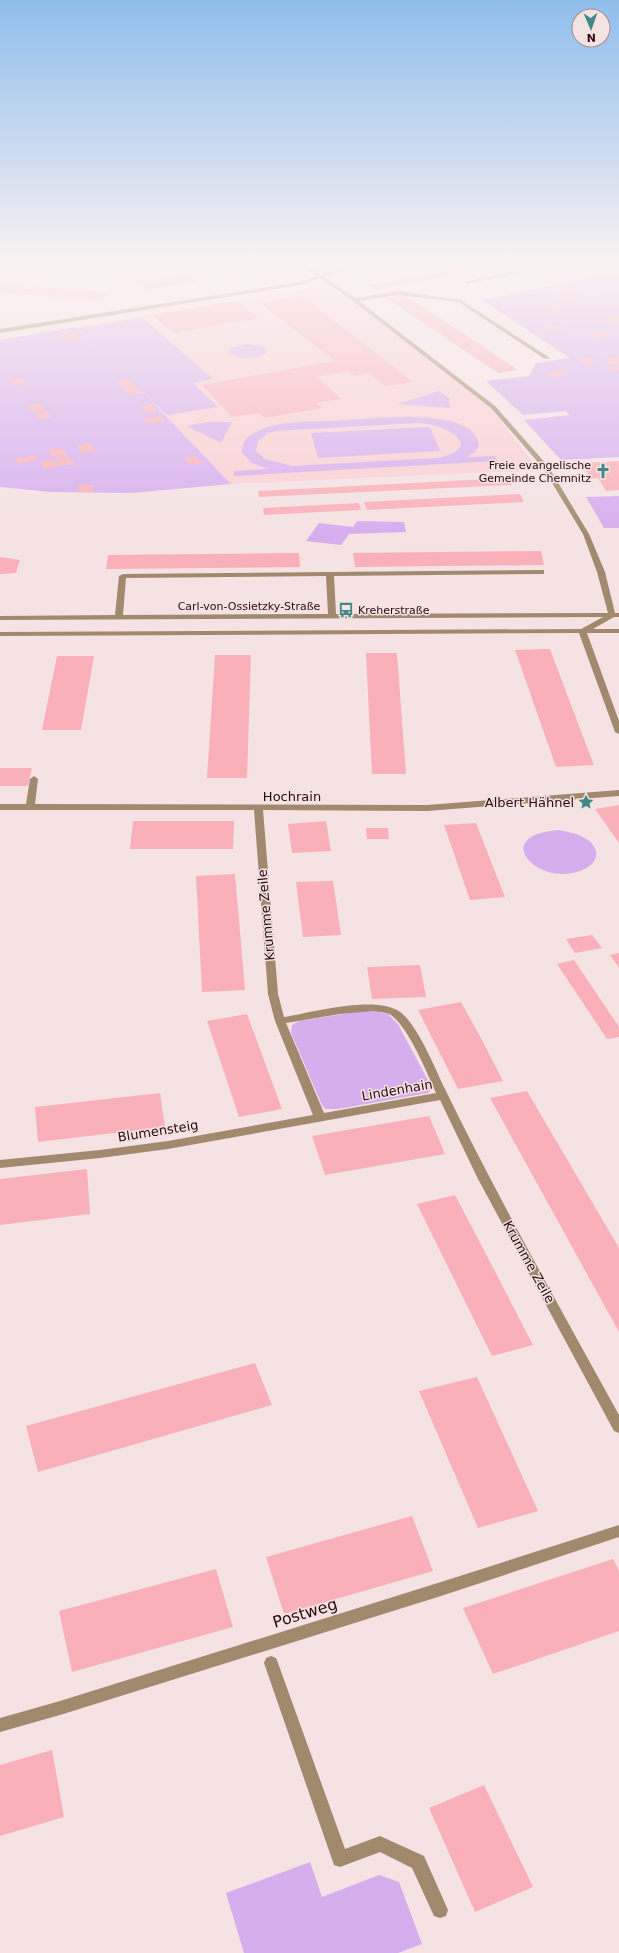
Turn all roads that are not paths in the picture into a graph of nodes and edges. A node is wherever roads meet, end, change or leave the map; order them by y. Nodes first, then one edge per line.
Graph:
1 (429, 357) edge
2 (541, 572) dead end
3 (330, 574) junction
4 (616, 615) edge
5 (332, 616) junction
6 (0, 618) edge
7 (119, 618) junction
8 (582, 631) junction
9 (619, 631) edge
10 (0, 634) edge
11 (619, 732) edge
12 (34, 779) dead end
13 (619, 793) edge
14 (0, 807) edge
15 (30, 807) junction
16 (258, 808) junction
17 (280, 1021) junction
18 (443, 1096) junction
19 (320, 1118) junction
20 (0, 1164) edge
21 (617, 1421) edge
22 (619, 1531) edge
23 (271, 1663) dead end
24 (0, 1725) edge
25 (440, 1910) dead end

1 - 4 street
2 - 3 street
3 - 5 street
3 - 7 street
4 - 5 street, Carl-von-Ossietzky-Straße
4 - 8 street
5 - 7 street, Carl-von-Ossietzky-Straße
6 - 7 street, Carl-von-Ossietzky-Straße
8 - 9 street
8 - 10 street
8 - 11 street
12 - 15 street
13 - 16 street, Hochrain
14 - 15 street, Hochrain
15 - 16 street, Hochrain
16 - 17 street, Krumme Zeile
17 - 18 street, Lindenhain
17 - 19 street
18 - 19 street, Lindenhain
18 - 21 street, Krumme Zeile
19 - 20 street, Blumensteig
22 - 24 street, Postweg
23 - 25 street

